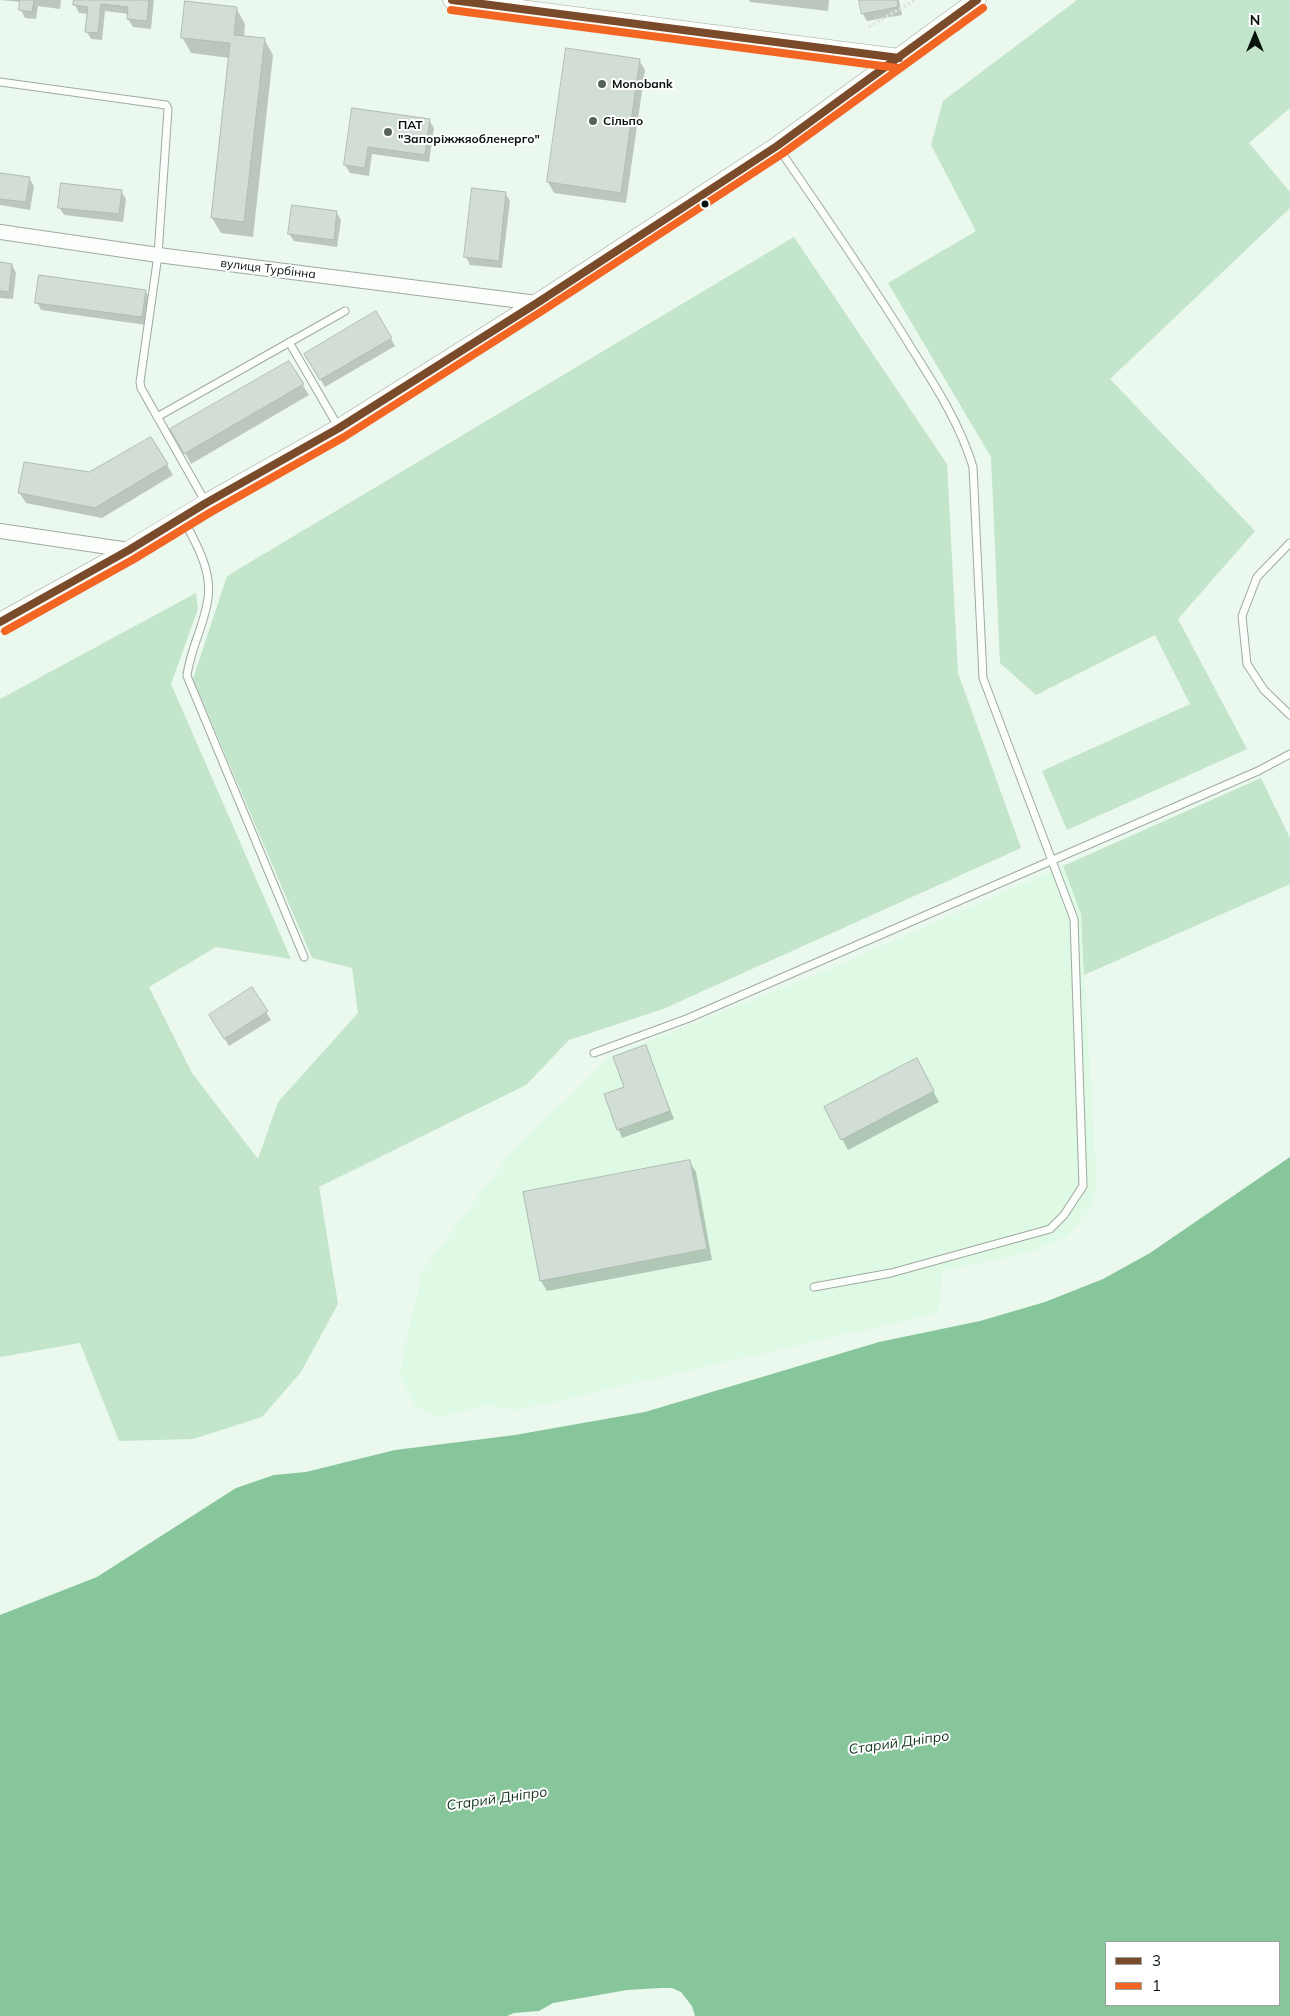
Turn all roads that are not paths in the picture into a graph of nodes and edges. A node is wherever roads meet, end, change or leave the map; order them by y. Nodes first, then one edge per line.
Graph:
1 (452, 0) edge
2 (978, 0) edge
3 (899, 58) junction
4 (0, 82) edge
5 (777, 146) junction
6 (0, 232) edge
7 (158, 255) junction
8 (537, 302) junction
9 (345, 311) dead end
10 (289, 342) junction
11 (157, 416) junction
12 (339, 428) junction
13 (206, 504) junction
14 (182, 518) junction
15 (0, 531) edge
16 (1290, 543) edge
17 (129, 550) junction
18 (0, 622) edge
19 (1290, 715) edge
20 (1290, 754) edge
21 (1052, 861) junction
22 (304, 957) dead end
23 (594, 1053) dead end
24 (814, 1287) dead end

1 - 3 street
2 - 3 street
3 - 5 street
4 - 7 lane
5 - 8 street
5 - 21 lane
6 - 7 street, вулиця Турбінна
7 - 8 street, вулиця Турбінна
7 - 11 lane
8 - 12 street
9 - 10 lane
10 - 11 lane
10 - 12 lane
11 - 13 lane
12 - 13 street
13 - 14 street
14 - 17 street
14 - 22 lane
15 - 17 street
16 - 19 lane
17 - 18 street
20 - 21 lane
21 - 23 lane
21 - 24 lane

